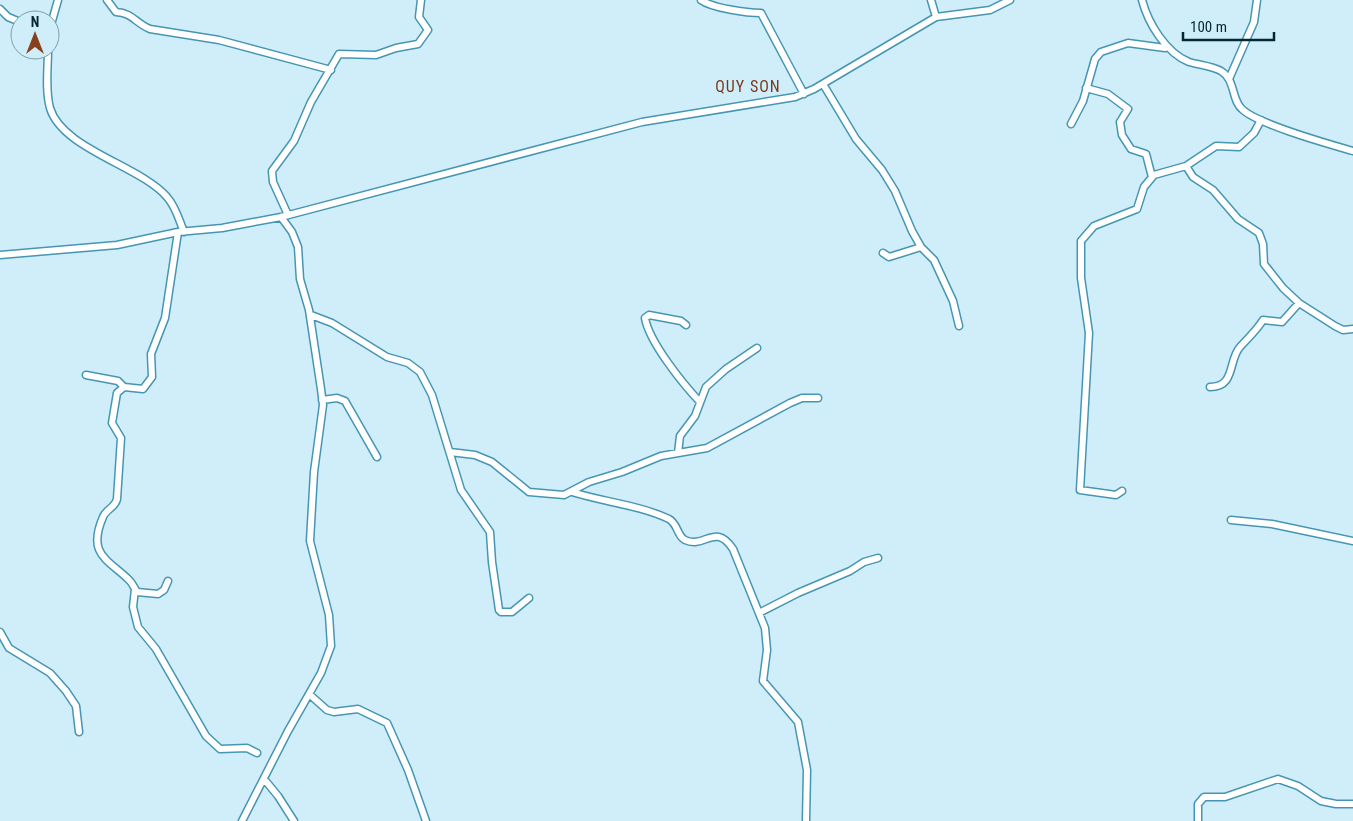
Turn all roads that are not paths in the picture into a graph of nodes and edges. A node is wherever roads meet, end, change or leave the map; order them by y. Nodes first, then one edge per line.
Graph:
1 (107, 0) edge
2 (421, 0) edge
3 (700, 0) edge
4 (931, 0) edge
5 (1010, 0) edge
6 (1142, 0) edge
7 (1257, 0) edge
8 (0, 9) edge
9 (936, 17) junction
10 (10, 18) edge
11 (1165, 44) junction
12 (48, 60) edge
13 (331, 70) junction
14 (1229, 78) junction
15 (823, 84) junction
16 (1086, 88) junction
17 (804, 94) junction
18 (1261, 120) junction
19 (1071, 124) dead end
20 (1353, 151) edge
21 (1186, 166) junction
22 (1152, 176) junction
23 (288, 215) junction
24 (281, 217) junction
25 (181, 232) junction
26 (921, 247) junction
27 (882, 253) dead end
28 (0, 256) edge
29 (1299, 303) junction
30 (310, 315) junction
31 (686, 325) dead end
32 (959, 326) dead end
33 (1353, 329) edge
34 (757, 348) dead end
35 (86, 375) dead end
36 (124, 387) junction
37 (1210, 387) dead end
38 (818, 398) dead end
39 (322, 400) junction
40 (700, 402) junction
41 (450, 452) junction
42 (678, 453) junction
43 (377, 458) dead end
44 (1122, 491) dead end
45 (572, 492) junction
46 (1231, 520) dead end
47 (1353, 541) edge
48 (878, 558) dead end
49 (168, 581) dead end
50 (135, 589) junction
51 (529, 598) dead end
52 (759, 613) junction
53 (0, 632) edge
54 (308, 694) junction
55 (79, 732) dead end
56 (257, 753) dead end
57 (264, 779) junction
58 (1353, 804) edge
59 (242, 821) edge
60 (294, 821) edge
61 (426, 821) edge
62 (806, 821) edge
63 (1198, 821) edge

1 - 13 street
2 - 13 street
3 - 17 street
4 - 9 street
5 - 9 street
6 - 11 street
7 - 14 street
8 - 10 street
9 - 15 street
11 - 14 street
11 - 16 street
12 - 25 street
13 - 23 street
14 - 18 street
15 - 17 street
15 - 26 street
16 - 19 street
16 - 22 street
17 - 23 street
18 - 20 street
18 - 21 street
21 - 22 street
21 - 29 street
22 - 44 street
23 - 24 street
24 - 25 street
24 - 30 street
25 - 28 street
25 - 36 street
26 - 27 street
26 - 32 street
29 - 33 street
29 - 37 street
30 - 39 street
30 - 41 street
31 - 40 street
34 - 40 street
35 - 36 street
36 - 50 street
38 - 42 street
39 - 43 street
39 - 54 street
40 - 42 street
41 - 45 street
41 - 51 street
42 - 45 street
45 - 52 street
46 - 47 street
48 - 52 street
49 - 50 street
50 - 56 street
52 - 62 street
53 - 55 street
54 - 57 street
54 - 61 street
57 - 59 street
57 - 60 street
58 - 63 street

